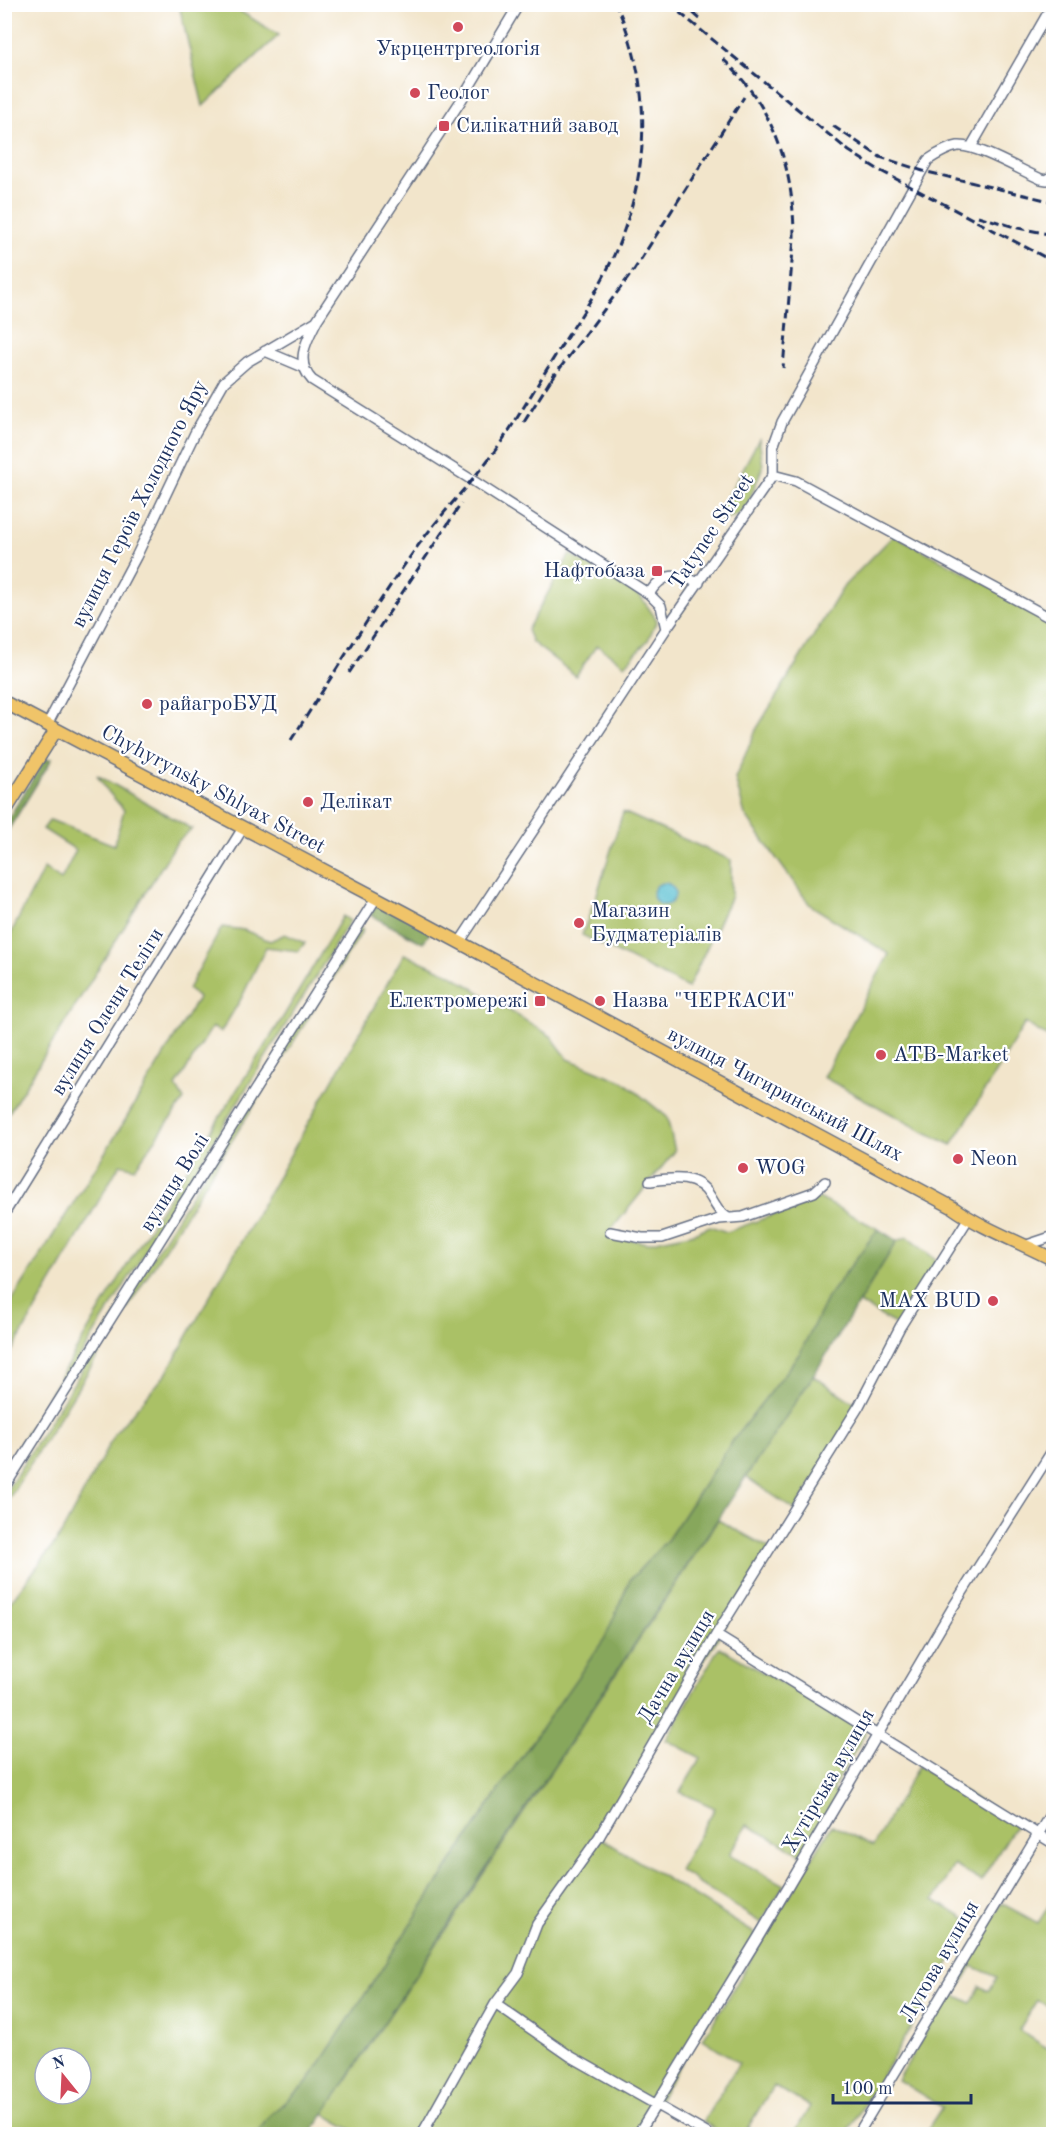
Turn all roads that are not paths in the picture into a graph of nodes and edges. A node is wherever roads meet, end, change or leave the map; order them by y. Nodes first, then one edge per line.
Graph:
1 (519, 4) edge
2 (1053, 4) edge
3 (971, 147) junction
4 (1053, 175) edge
5 (318, 320) junction
6 (265, 351) junction
7 (303, 367) junction
8 (772, 475) junction
9 (699, 583) junction
10 (649, 594) junction
11 (1053, 620) edge
12 (666, 628) junction
13 (4, 702) edge
14 (52, 727) junction
15 (4, 813) edge
16 (243, 828) junction
17 (376, 898) junction
18 (459, 943) junction
19 (650, 1181) dead end
20 (825, 1182) dead end
21 (4, 1214) edge
22 (728, 1218) junction
23 (968, 1219) junction
24 (610, 1232) dead end
25 (1053, 1236) edge
26 (1027, 1245) junction
27 (1053, 1260) edge
28 (1053, 1448) edge
29 (4, 1488) edge
30 (716, 1635) junction
31 (877, 1734) junction
32 (1053, 1808) edge
33 (1037, 1834) junction
34 (1053, 1844) edge
35 (495, 2004) junction
36 (657, 2104) junction
37 (422, 2134) edge
38 (638, 2134) edge
39 (708, 2134) edge
40 (858, 2134) edge

1 - 5 street, вулиця Героїв Холодного Яру
2 - 3 street
3 - 4 street
3 - 8 street, Tatynec Street
5 - 6 street, вулиця Героїв Холодного Яру
5 - 7 street
6 - 7 street
6 - 14 street, вулиця Героїв Холодного Яру
7 - 10 street
8 - 9 street, Tatynec Street
8 - 11 street
9 - 10 street
9 - 12 street, Tatynec Street
10 - 12 street
12 - 18 street, Tatynec Street
13 - 14 main road, Chyhyrynsky Shlyax Street
14 - 15 main road, вулиця Героїв Холодного Яру
14 - 16 main road, Chyhyrynsky Shlyax Street
16 - 17 main road, Chyhyrynsky Shlyax Street
16 - 21 street, вулиця Олени Теліги
17 - 18 main road, вулиця Чигиринський Шлях
17 - 29 street, вулиця Волі
18 - 23 main road, вулиця Чигиринський Шлях
19 - 22 street
20 - 22 street
22 - 24 street
23 - 26 main road, вулиця Чигиринський Шлях
23 - 30 street, Дачна вулиця
25 - 26 street
26 - 27 main road, вулиця Чигиринський Шлях
28 - 31 street, Хутірська вулиця
30 - 31 street
30 - 35 street, Дачна вулиця
31 - 33 street
31 - 36 street, Хутірська вулиця
32 - 33 street, Лугова вулиця
33 - 34 street
33 - 40 street, Лугова вулиця
35 - 36 street
35 - 37 street, Дачна вулиця
36 - 38 street, Хутірська вулиця
36 - 39 street

